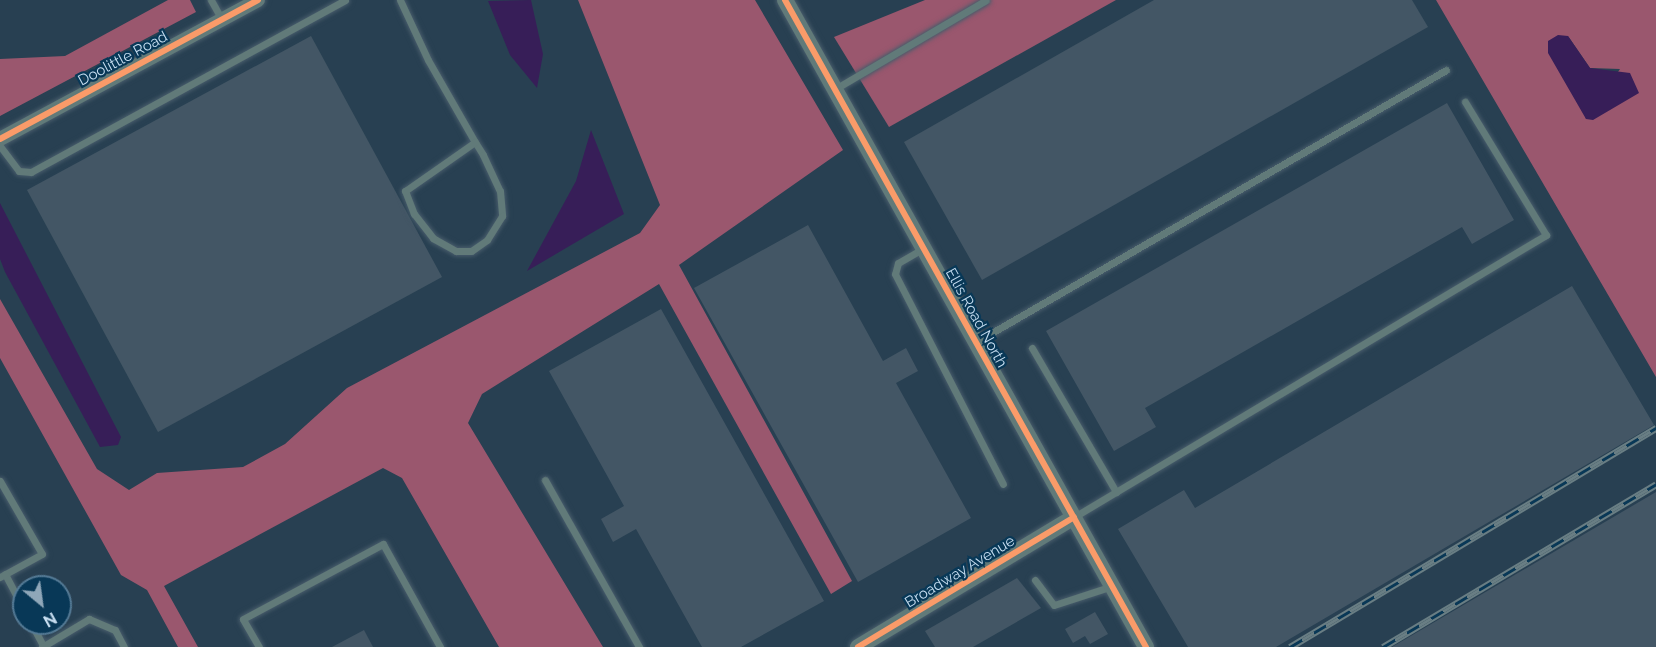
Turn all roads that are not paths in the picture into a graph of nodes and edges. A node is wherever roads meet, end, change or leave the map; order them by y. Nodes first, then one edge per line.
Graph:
1 (211, 0) edge
2 (258, 0) edge
3 (345, 0) edge
4 (400, 0) edge
5 (785, 0) edge
6 (986, 0) edge
7 (222, 20) junction
8 (1446, 70) dead end
9 (835, 89) junction
10 (1465, 102) dead end
11 (0, 139) edge
12 (475, 142) junction
13 (0, 146) edge
14 (924, 248) junction
15 (976, 342) junction
16 (1032, 348) dead end
17 (545, 480) dead end
18 (0, 481) edge
19 (1003, 484) dead end
20 (1116, 492) junction
21 (1074, 517) junction
22 (2, 575) edge
23 (1035, 580) dead end
24 (1112, 586) junction
25 (12, 591) edge
26 (43, 647) edge
27 (124, 647) edge
28 (259, 647) edge
29 (440, 647) edge
30 (639, 647) edge
31 (858, 647) edge
32 (1146, 647) edge

1 - 7 lane
2 - 7 street, Doolittle Road
3 - 13 lane
4 - 12 lane
5 - 9 street, Ellis Road North
6 - 9 lane
7 - 11 street, Doolittle Road
8 - 15 lane
9 - 14 street, Ellis Road North
10 - 20 lane
12 - 12 lane
14 - 15 street, Ellis Road North
14 - 19 lane
15 - 21 street, Ellis Road North
16 - 20 lane
17 - 30 lane
18 - 22 lane
20 - 21 lane
21 - 24 street, Ellis Road North
21 - 31 street, Broadway Avenue
22 - 25 lane
23 - 24 lane
24 - 32 street, Ellis Road North
26 - 27 lane
28 - 29 lane

